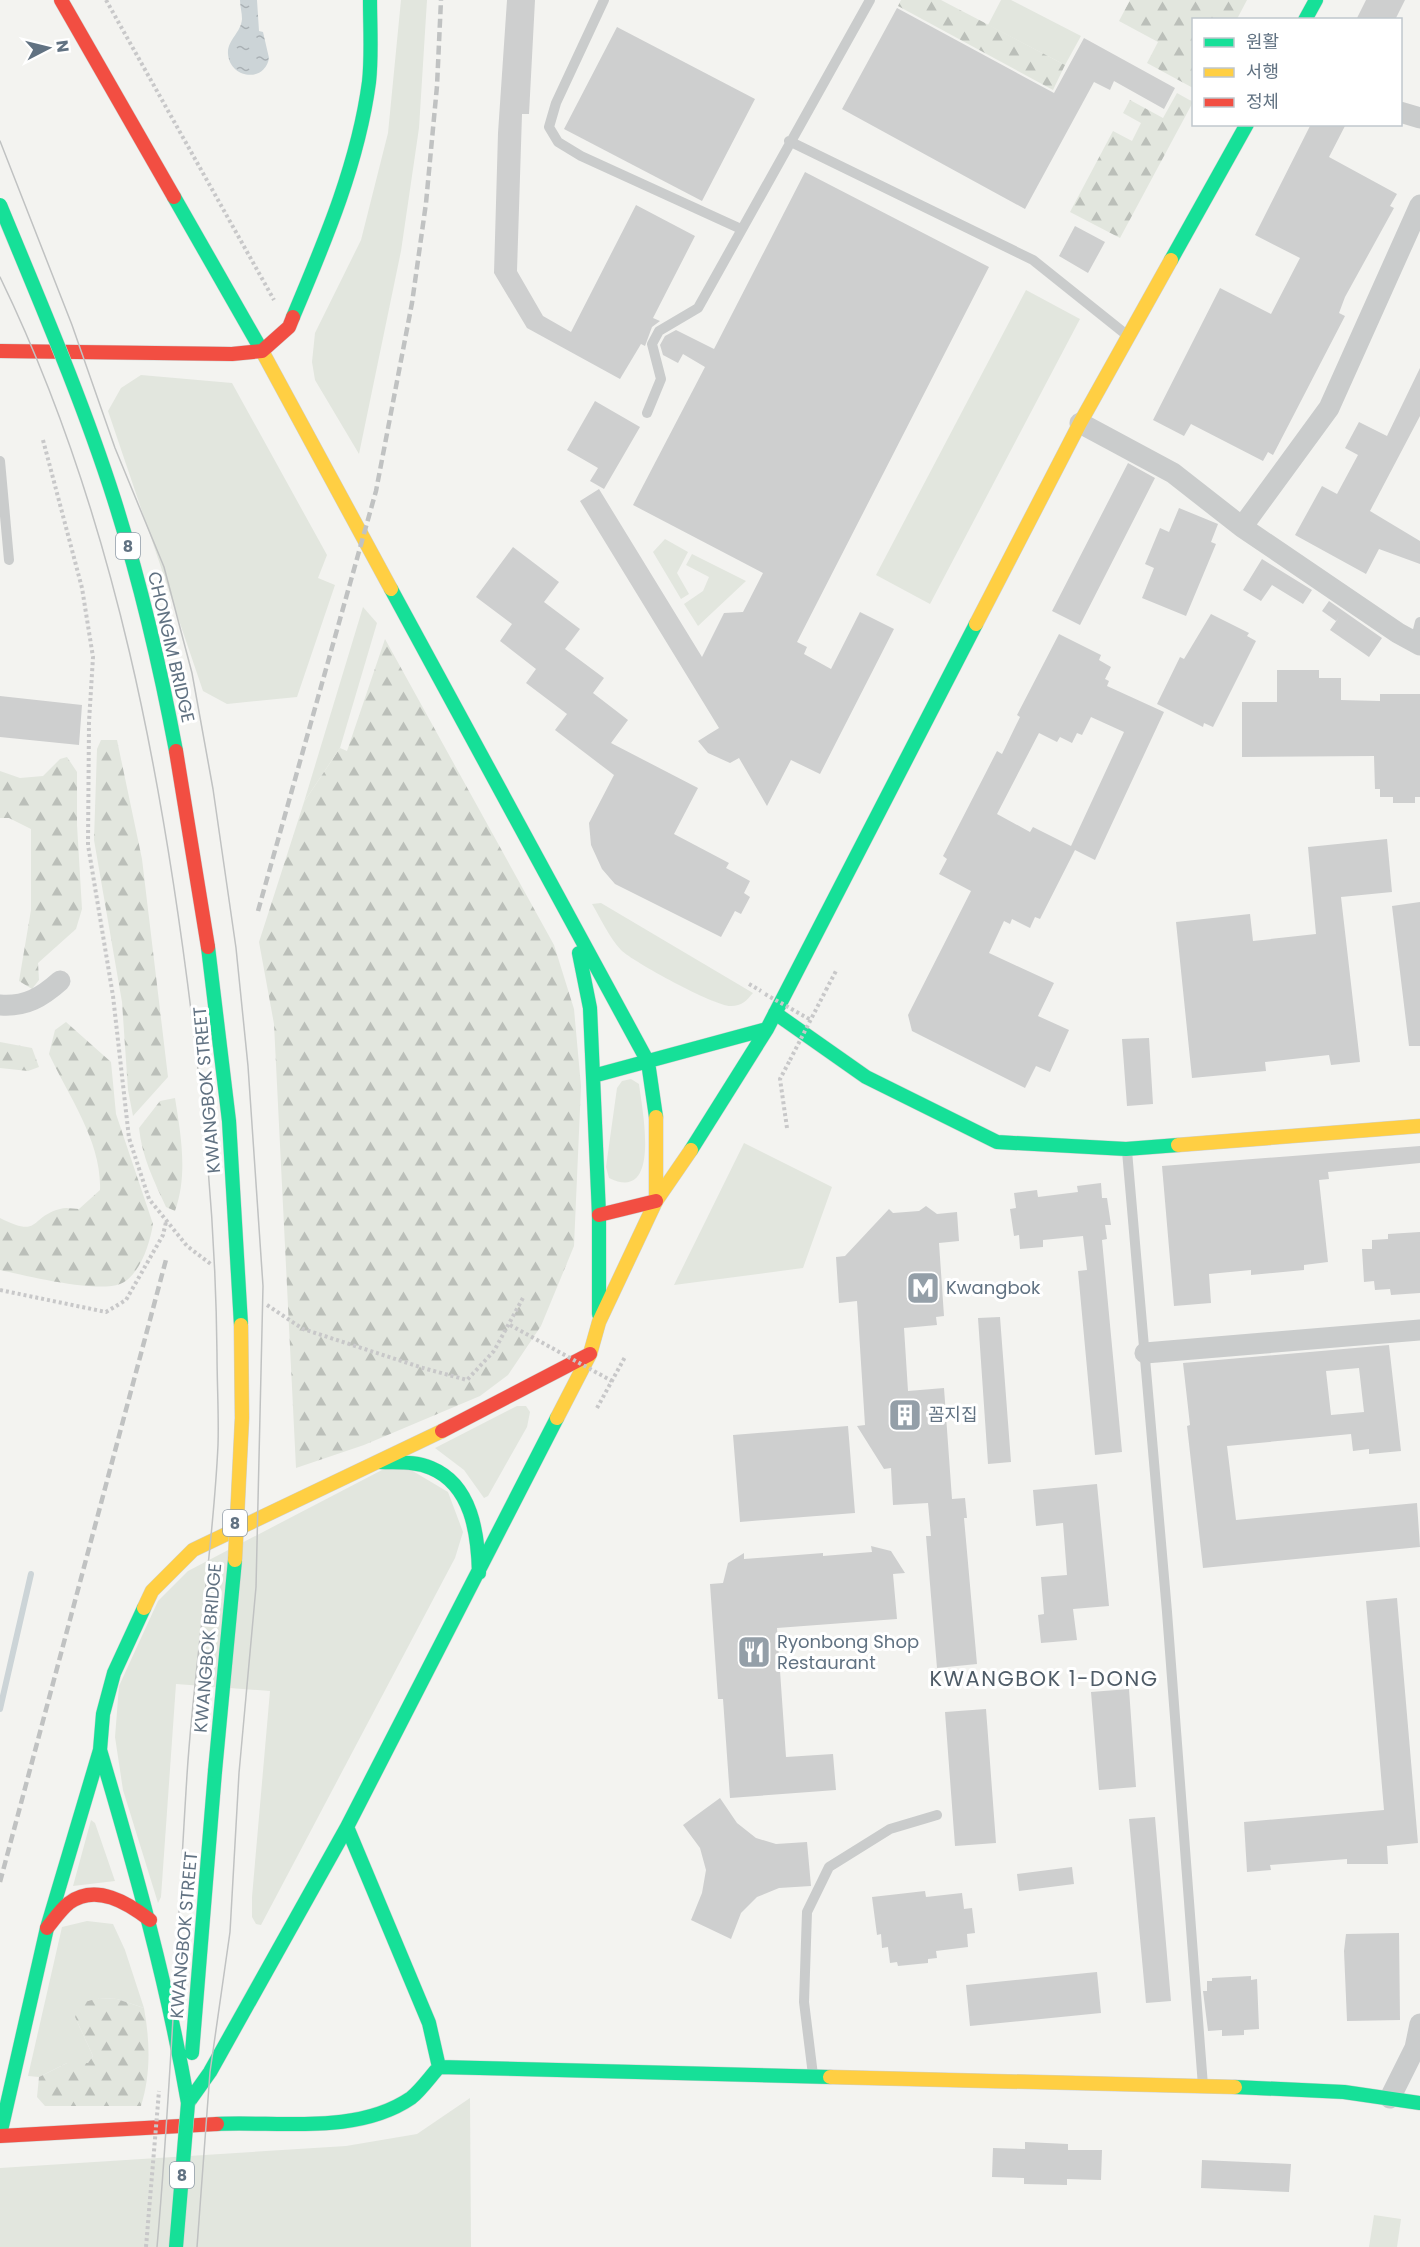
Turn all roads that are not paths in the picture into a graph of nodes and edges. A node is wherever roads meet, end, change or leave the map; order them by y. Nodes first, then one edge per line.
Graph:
1 (61, 0) edge
2 (370, 0) edge
3 (604, 0) edge
4 (870, 0) edge
5 (1316, 0) edge
6 (1306, 18) edge
7 (1402, 112) edge
8 (1420, 118) edge
9 (1245, 126) edge
10 (789, 141) junction
11 (0, 204) edge
12 (1420, 205) edge
13 (741, 229) junction
14 (1128, 336) junction
15 (0, 351) edge
16 (262, 351) junction
17 (647, 413) dead end
18 (1080, 423) junction
19 (0, 461) edge
20 (1242, 527) junction
21 (9, 560) dead end
22 (1418, 636) edge
23 (203, 903) joint
24 (574, 924) junction
25 (60, 981) dead end
26 (0, 1005) edge
27 (775, 1013) junction
28 (767, 1029) junction
29 (648, 1062) junction
30 (592, 1076) junction
31 (1420, 1126) edge
32 (1126, 1149) junction
33 (656, 1201) junction
34 (599, 1215) junction
35 (239, 1275) joint
36 (599, 1322) junction
37 (1420, 1330) edge
38 (1145, 1353) junction
39 (590, 1354) junction
40 (372, 1462) junction
41 (479, 1573) junction
42 (100, 1750) junction
43 (215, 1771) joint
44 (937, 1815) dead end
45 (347, 1827) junction
46 (150, 1920) junction
47 (47, 1928) junction
48 (1420, 2024) edge
49 (439, 2067) junction
50 (813, 2075) junction
51 (1203, 2086) junction
52 (1390, 2098) junction
53 (188, 2103) junction
54 (1420, 2103) edge
55 (0, 2135) edge
56 (176, 2247) edge

1 - 16 main road
2 - 16 main road
3 - 13 lane
4 - 10 lane
5 - 6 main road
7 - 8 street
9 - 14 main road
10 - 13 lane
10 - 14 lane
11 - 23 main road, CHONGIM BRIDGE / 8, bridge
12 - 20 street
13 - 17 lane
14 - 18 main road
15 - 16 main road
16 - 24 main road
18 - 20 street
18 - 27 main road
19 - 21 lane
20 - 22 street
23 - 35 main road, KWANGBOK STREET / 8, bridge
24 - 29 main road
24 - 30 main road
25 - 26 street
27 - 28 main road
27 - 32 main road
28 - 29 main road
28 - 33 main road
29 - 30 main road
29 - 33 main road
30 - 34 main road
31 - 32 main road
32 - 38 lane
33 - 34 main road
33 - 36 main road
34 - 36 main road
35 - 43 main road, KWANGBOK BRIDGE / 8, bridge
36 - 39 main road
37 - 38 street
38 - 51 lane
39 - 40 main road
39 - 41 main road
40 - 41 main road
40 - 42 main road
41 - 45 main road
42 - 46 main road
42 - 47 main road
43 - 53 main road, KWANGBOK STREET / 8
44 - 50 lane
45 - 49 main road
45 - 53 main road
46 - 47 main road
46 - 53 main road
47 - 55 main road
48 - 52 street
49 - 50 main road
49 - 55 main road
50 - 51 main road
51 - 52 main road
52 - 54 main road
53 - 56 main road, 8, bridge

